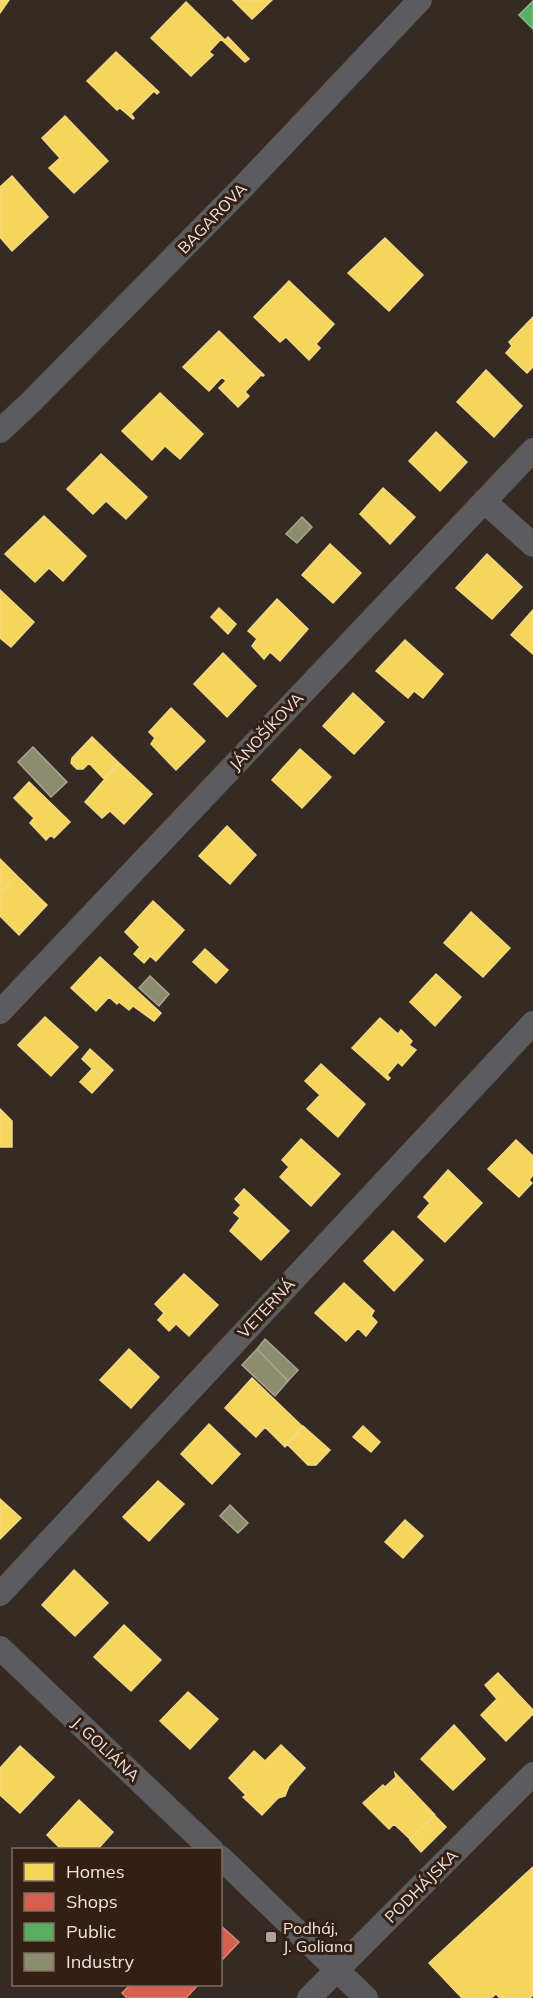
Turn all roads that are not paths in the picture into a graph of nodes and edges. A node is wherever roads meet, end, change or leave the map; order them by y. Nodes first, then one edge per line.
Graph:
1 (420, 0) edge
2 (31, 402) junction
3 (0, 408) edge
4 (0, 431) edge
5 (533, 450) edge
6 (484, 501) junction
7 (533, 546) edge
8 (0, 1012) edge
9 (533, 1023) edge
10 (0, 1594) edge
11 (0, 1648) edge
12 (533, 1774) edge
13 (210, 1848) edge
14 (222, 1859) edge
15 (337, 1968) junction
16 (309, 1998) edge
17 (366, 1998) edge

1 - 2 street, BAGAROVA
2 - 3 street
2 - 4 street, BAGAROVA
5 - 6 street, JÁNOŠÍKOVA
6 - 7 street
6 - 8 street, JÁNOŠÍKOVA
9 - 10 street, VETERNÁ
11 - 13 street, J. GOLIÁNA
12 - 15 street, PODHÁJSKA
14 - 15 street
15 - 16 street, PODHÁJSKA
15 - 17 street

